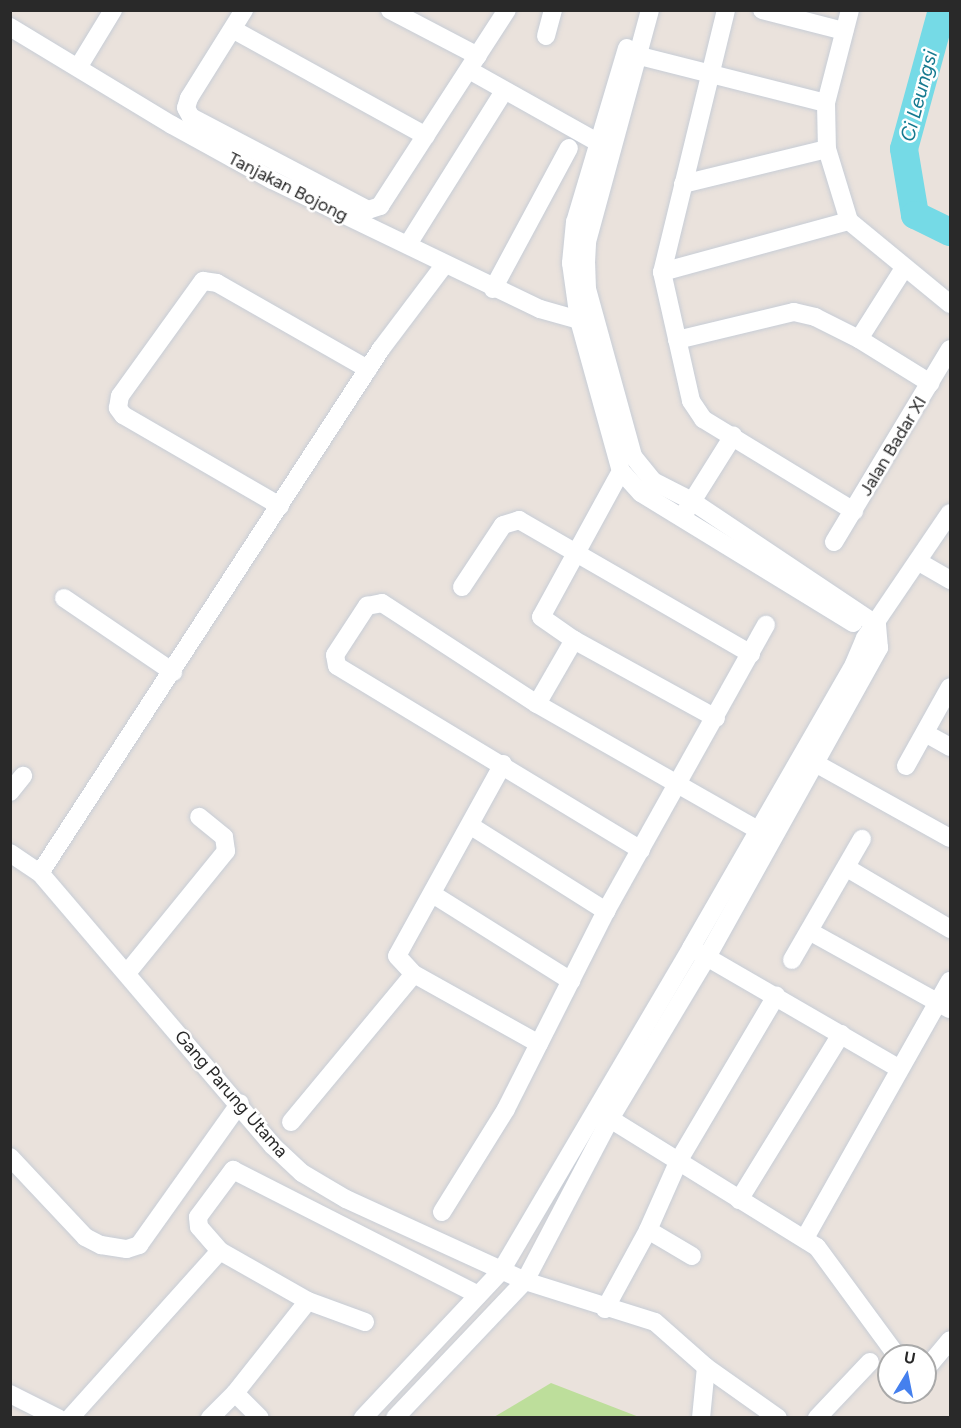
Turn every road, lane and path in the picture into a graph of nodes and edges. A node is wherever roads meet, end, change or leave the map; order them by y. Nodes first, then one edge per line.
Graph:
1 (114, 10) edge
2 (244, 10) edge
3 (390, 10) edge
4 (507, 10) edge
5 (553, 10) edge
6 (637, 10) edge
7 (650, 10) edge
8 (726, 10) edge
9 (762, 10) edge
10 (850, 10) edge
11 (10, 27) edge
12 (234, 30) junction
13 (844, 31) junction
14 (546, 36) dead end
15 (632, 54) junction
16 (473, 63) junction
17 (79, 66) junction
18 (709, 73) junction
19 (504, 91) junction
20 (826, 103) junction
21 (426, 136) junction
22 (605, 147) junction
23 (569, 148) dead end
24 (828, 149) junction
25 (683, 184) junction
26 (849, 221) junction
27 (410, 242) dead end
28 (445, 264) junction
29 (904, 268) junction
30 (662, 272) junction
31 (493, 289) junction
32 (951, 304) edge
33 (586, 317) junction
34 (859, 339) junction
35 (677, 340) junction
36 (951, 349) edge
37 (368, 369) junction
38 (930, 383) junction
39 (733, 436) junction
40 (621, 471) junction
41 (692, 501) junction
42 (280, 506) junction
43 (854, 511) junction
44 (951, 513) edge
45 (682, 518) junction
46 (834, 542) dead end
47 (575, 551) junction
48 (919, 562) junction
49 (951, 580) edge
50 (462, 586) dead end
51 (64, 598) dead end
52 (766, 625) dead end
53 (871, 631) junction
54 (574, 640) junction
55 (751, 654) junction
56 (174, 672) junction
57 (951, 687) edge
58 (537, 704) junction
59 (716, 718) junction
60 (925, 733) junction
61 (951, 747) edge
62 (815, 763) junction
63 (503, 764) junction
64 (906, 766) dead end
65 (23, 776) dead end
66 (681, 783) junction
67 (10, 792) edge
68 (199, 817) dead end
69 (471, 826) junction
70 (765, 834) junction
71 (951, 838) edge
72 (862, 839) dead end
73 (641, 850) junction
74 (10, 853) edge
75 (847, 868) junction
76 (40, 873) junction
77 (434, 895) junction
78 (606, 912) junction
79 (951, 929) edge
80 (809, 931) junction
81 (699, 952) junction
82 (792, 960) dead end
83 (127, 973) junction
84 (414, 974) junction
85 (571, 981) junction
86 (951, 981) edge
87 (776, 996) junction
88 (945, 1006) edge
89 (841, 1034) junction
90 (539, 1044) junction
91 (900, 1069) junction
92 (240, 1103) junction
93 (594, 1109) junction
94 (610, 1119) junction
95 (291, 1122) dead end
96 (10, 1157) edge
97 (679, 1160) junction
98 (739, 1200) junction
99 (442, 1212) dead end
100 (648, 1230) junction
101 (805, 1238) junction
102 (220, 1251) junction
103 (692, 1256) dead end
104 (501, 1270) junction
105 (525, 1281) junction
106 (478, 1295) junction
107 (308, 1301) junction
108 (605, 1309) junction
109 (365, 1322) dead end
110 (951, 1340) edge
111 (888, 1344) edge
112 (937, 1356) edge
113 (870, 1362) dead end
114 (706, 1367) junction
115 (235, 1393) junction
116 (10, 1394) edge
117 (58, 1418) edge
118 (70, 1418) edge
119 (210, 1418) edge
120 (260, 1418) edge
121 (363, 1418) edge
122 (395, 1418) edge
123 (701, 1418) edge
124 (778, 1418) edge
125 (817, 1418) edge

1 - 17 street
2 - 12 street
3 - 16 street
4 - 16 street
5 - 14 street
6 - 15 street
7 - 15 street
8 - 18 street
9 - 13 street
10 - 13 street
11 - 17 street, Tanjakan Bojong
12 - 21 street
12 - 21 street
13 - 20 street
15 - 18 street
15 - 22 street
16 - 19 street
16 - 21 street
17 - 28 street, Tanjakan Bojong
18 - 20 street
18 - 25 street
19 - 22 street
19 - 27 street
20 - 24 street
22 - 33 street
23 - 31 street
24 - 25 street
24 - 26 street
25 - 30 street
26 - 29 street
26 - 30 street
28 - 31 street, Tanjakan Bojong
28 - 37 street
29 - 32 street
29 - 34 street
30 - 35 street
31 - 33 street, Tanjakan Bojong
33 - 40 street
33 - 41 street
34 - 35 street
34 - 38 street
35 - 39 street
36 - 38 street, Jalan Badar XI
37 - 42 street
37 - 42 street
38 - 43 street, Jalan Badar XI
39 - 41 street
39 - 43 street
40 - 45 street
40 - 47 street
41 - 45 street
41 - 53 street
42 - 56 street
43 - 46 street, Jalan Badar XI
44 - 48 street
45 - 53 street
47 - 50 street
47 - 54 street
47 - 55 street
48 - 49 street
48 - 53 street
51 - 56 street
52 - 55 street
53 - 62 street
53 - 70 street
54 - 58 street
54 - 59 street
55 - 59 street
56 - 76 street
57 - 60 street
58 - 63 street
58 - 66 street
59 - 66 street
60 - 61 street
60 - 64 street
62 - 70 street
62 - 71 street
63 - 69 street
63 - 73 street
65 - 67 street
66 - 70 street
66 - 73 street
68 - 83 street
69 - 77 street
69 - 78 street
70 - 81 street
72 - 75 street
73 - 78 street
74 - 76 street, Gang Parung Utama
75 - 79 street
75 - 80 street
76 - 83 street, Gang Parung Utama
77 - 84 street
77 - 85 street
78 - 85 street
80 - 82 street
80 - 88 street
81 - 87 street
81 - 93 street
81 - 94 street
83 - 92 street, Gang Parung Utama
84 - 90 street
84 - 95 street
85 - 90 street
86 - 88 street
87 - 89 street
87 - 97 street
88 - 91 street
89 - 91 street
89 - 98 street
90 - 99 street
91 - 101 street
92 - 96 street
92 - 104 street, Gang Parung Utama
93 - 94 street
93 - 104 street
94 - 97 street
94 - 105 street
97 - 98 street
97 - 100 street
98 - 101 street
100 - 103 street
100 - 108 street
101 - 111 street
102 - 106 street
102 - 107 street
102 - 118 street
104 - 105 street, Gang Parung Utama
104 - 106 street
105 - 108 street, Gang Parung Utama
105 - 122 street
106 - 121 street
107 - 109 street
107 - 115 street
108 - 114 street, Gang Parung Utama
110 - 112 street
113 - 125 street
114 - 123 street
114 - 124 street, Gang Parung Utama
115 - 119 street
115 - 120 street
116 - 117 street

